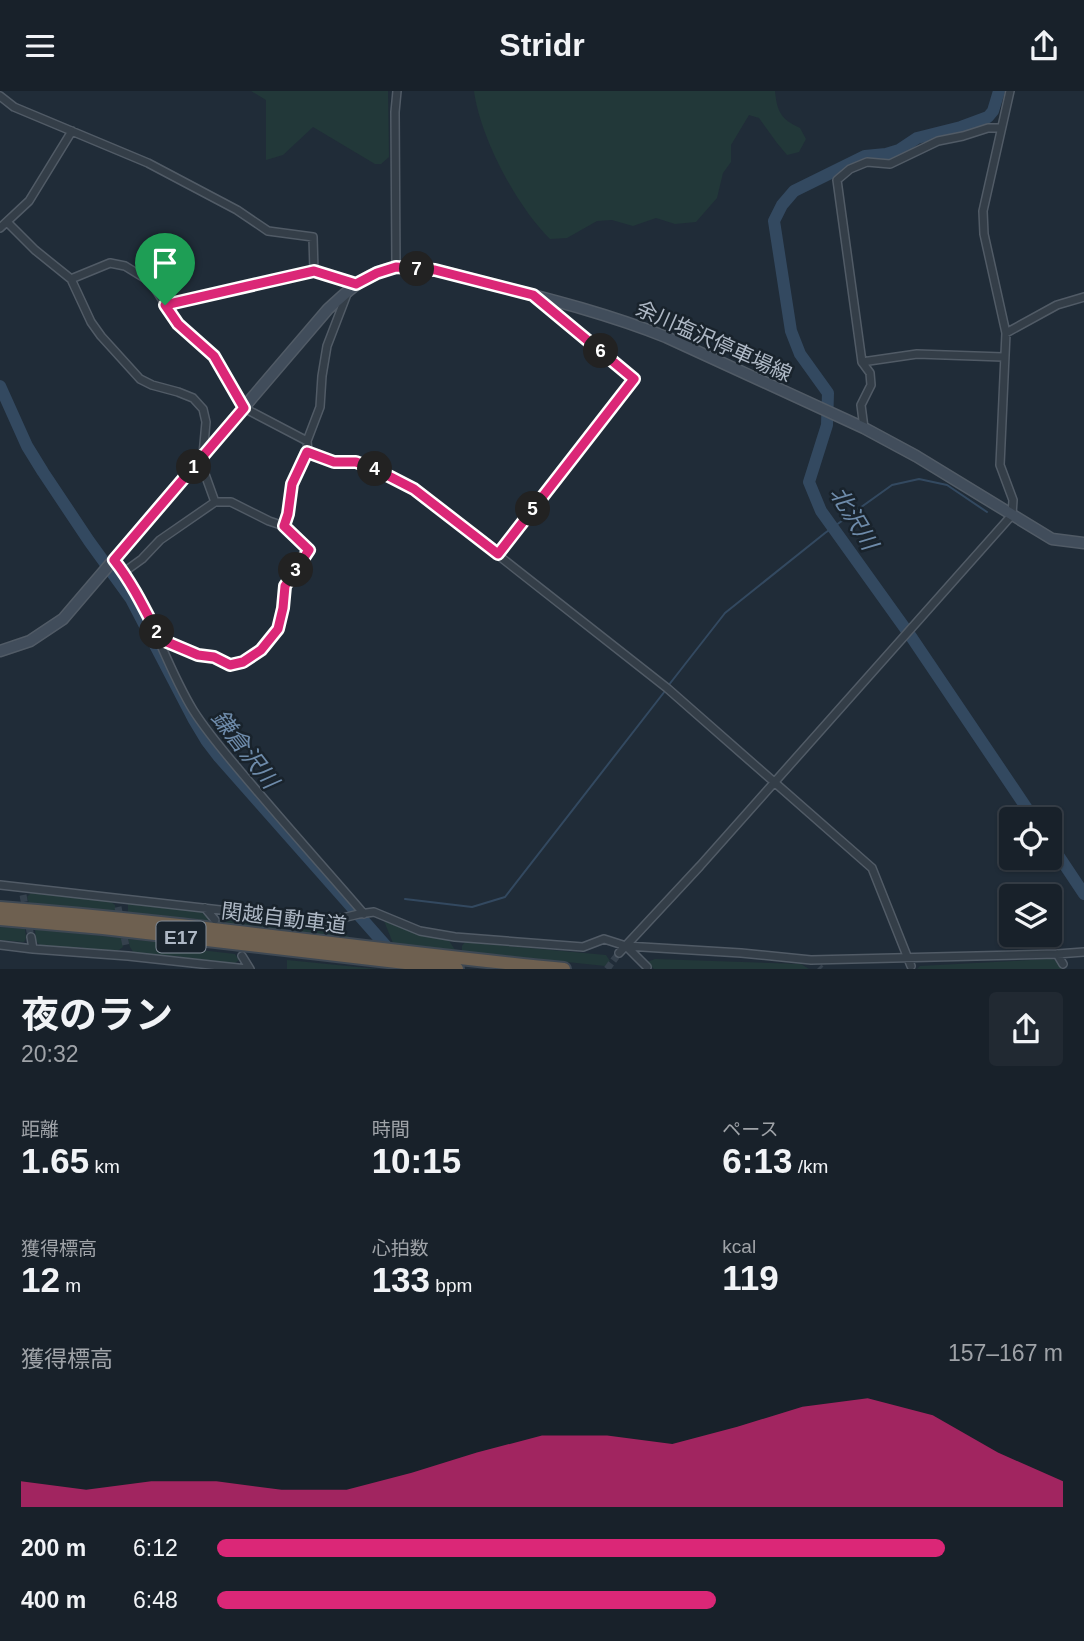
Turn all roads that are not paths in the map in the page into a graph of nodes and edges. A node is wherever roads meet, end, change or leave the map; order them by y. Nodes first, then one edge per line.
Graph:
1 (397, 91) edge
2 (1010, 91) edge
3 (0, 96) edge
4 (1001, 128) junction
5 (72, 131) junction
6 (8, 223) junction
7 (0, 228) edge
8 (396, 267) junction
9 (314, 271) junction
10 (71, 279) junction
11 (352, 288) junction
12 (533, 295) junction
13 (1084, 297) edge
14 (165, 305) junction
15 (1006, 333) junction
16 (1003, 357) junction
17 (862, 362) junction
18 (244, 408) junction
19 (864, 428) junction
20 (307, 441) junction
21 (307, 452) junction
22 (204, 456) junction
23 (215, 502) junction
24 (1012, 515) junction
25 (284, 526) junction
26 (1084, 543) edge
27 (498, 554) junction
28 (114, 560) junction
29 (124, 572) junction
30 (160, 639) junction
31 (0, 651) edge
32 (774, 782) junction
33 (0, 885) edge
34 (22, 886) junction
35 (23, 895) tunnel mouth
36 (116, 898) junction
37 (118, 907) tunnel mouth
38 (0, 908) edge
39 (205, 908) junction
40 (362, 914) junction
41 (0, 919) edge
42 (215, 920) dead end
43 (31, 937) tunnel mouth
44 (0, 945) edge
45 (126, 946) tunnel mouth
46 (626, 946) junction
47 (33, 949) junction
48 (1084, 952) edge
49 (619, 953) tunnel mouth
50 (1057, 954) junction
51 (128, 956) junction
52 (242, 956) dead end
53 (908, 958) junction
54 (811, 960) junction
55 (1063, 964) dead end
56 (911, 966) dead end
57 (648, 967) edge
58 (819, 967) dead end
59 (248, 969) edge
60 (457, 969) edge
61 (564, 969) edge

1 - 8 street
2 - 4 street
3 - 5 street
4 - 15 street
4 - 17 street
5 - 6 street
5 - 9 street
6 - 7 street
6 - 10 street
8 - 11 main road, 余川塩沢停車場線
8 - 12 main road, 余川塩沢停車場線
9 - 11 street
9 - 14 street
10 - 14 street
10 - 22 street
11 - 18 main road, 余川塩沢停車場線
11 - 20 street
12 - 19 main road, 余川塩沢停車場線
12 - 27 street
13 - 15 street
14 - 18 street
15 - 16 street
16 - 17 street
16 - 24 street
17 - 19 street
18 - 20 street
18 - 22 main road, 余川塩沢停車場線
19 - 24 main road, 余川塩沢停車場線
20 - 21 street
21 - 25 street
21 - 27 street
22 - 23 street
22 - 28 main road, 余川塩沢停車場線
23 - 25 street
23 - 29 street
24 - 26 main road, 余川塩沢停車場線
24 - 32 street
25 - 30 street
27 - 32 street
28 - 29 street
28 - 31 main road, 余川塩沢停車場線
29 - 30 street
30 - 40 street
32 - 46 street
32 - 53 street
33 - 34 street
34 - 35 street
34 - 36 street
36 - 37 street
36 - 39 street
38 - 61 highway, 関越自動車道 / E17
39 - 40 street
39 - 42 street
40 - 46 street
41 - 60 highway, 関越自動車道 / E17
43 - 47 street
44 - 47 street
45 - 51 street
46 - 49 street
46 - 54 street
46 - 57 street
47 - 51 street
48 - 50 street
50 - 53 street
50 - 55 street
51 - 59 street
52 - 59 street
53 - 54 street
53 - 56 street
54 - 58 street

